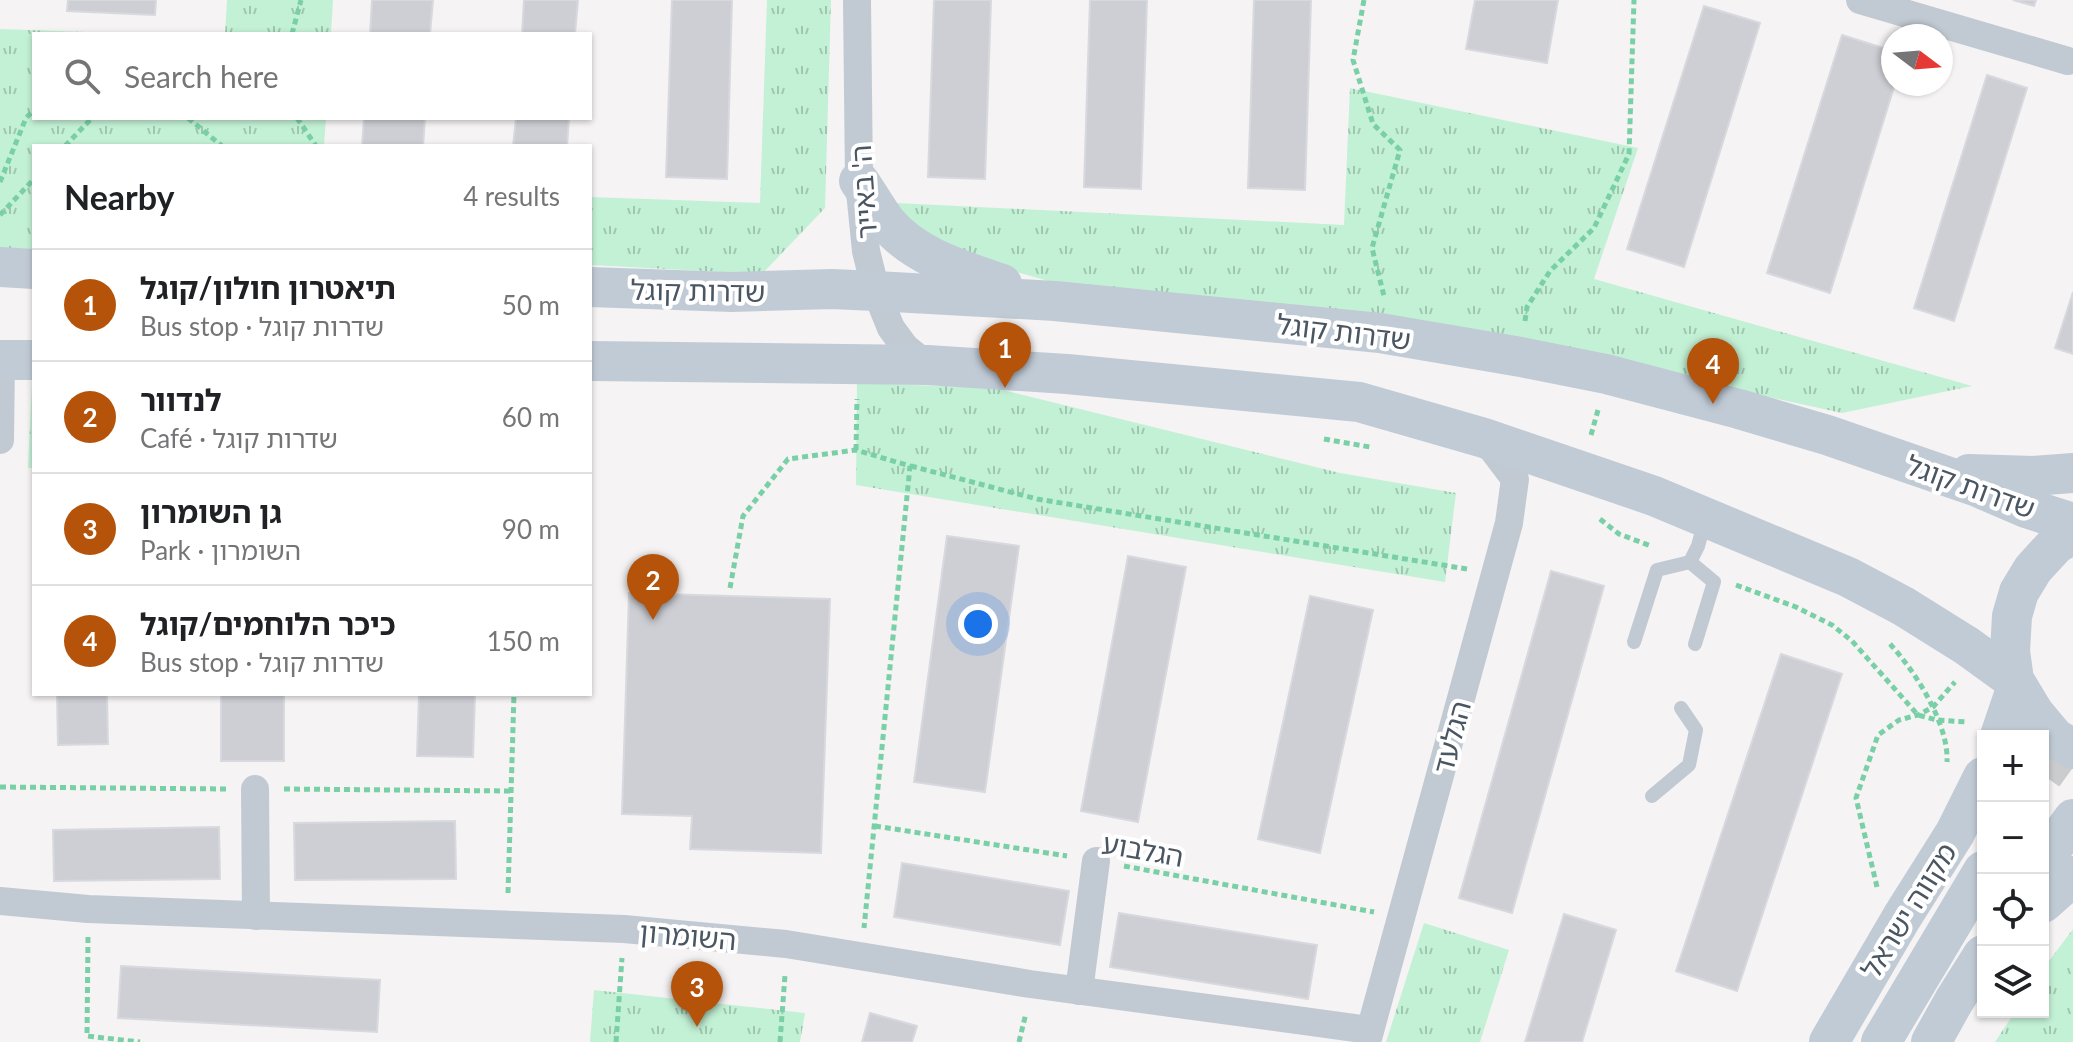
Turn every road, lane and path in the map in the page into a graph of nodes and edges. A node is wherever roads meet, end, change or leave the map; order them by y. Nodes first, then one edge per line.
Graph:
1 (301, 0) edge
2 (857, 0) edge
3 (1364, 0) edge
4 (1634, 0) edge
5 (1860, 0) edge
6 (293, 32) edge
7 (2068, 61) dead end
8 (32, 112) edge
9 (90, 120) edge
10 (190, 120) edge
11 (298, 120) edge
12 (67, 144) edge
13 (220, 144) edge
14 (315, 144) edge
15 (32, 181) edge
16 (859, 181) junction
17 (0, 182) edge
18 (0, 215) edge
19 (0, 267) edge
20 (32, 269) edge
21 (592, 287) edge
22 (876, 291) junction
23 (1055, 301) junction
24 (1380, 333) junction
25 (1521, 357) junction
26 (12, 360) edge
27 (592, 361) edge
28 (855, 365) junction
29 (927, 365) junction
30 (1606, 374) junction
31 (1312, 438) dead end
32 (1484, 438) junction
33 (0, 440) edge
34 (1371, 447) dead end
35 (856, 450) junction
36 (1910, 463) junction
37 (910, 466) junction
38 (1581, 472) junction
39 (2073, 473) edge
40 (1610, 515) dead end
41 (1706, 517) junction
42 (2073, 523) edge
43 (2073, 534) edge
44 (1690, 562) junction
45 (1495, 574) junction
46 (730, 588) dead end
47 (1884, 637) dead end
48 (1634, 642) dead end
49 (1695, 644) dead end
50 (2016, 683) junction
51 (514, 696) edge
52 (1933, 707) dead end
53 (1681, 708) dead end
54 (2002, 730) edge
55 (2073, 749) edge
56 (255, 789) dead end
57 (1977, 789) edge
58 (1652, 796) dead end
59 (2073, 819) edge
60 (875, 826) junction
61 (2049, 853) edge
62 (1096, 861) junction
63 (1981, 874) edge
64 (2073, 876) edge
65 (2049, 898) edge
66 (0, 901) edge
67 (88, 909) junction
68 (256, 916) junction
69 (1402, 917) junction
70 (507, 925) junction
71 (1898, 925) junction
72 (624, 929) junction
73 (786, 944) junction
74 (861, 957) junction
75 (1977, 965) edge
76 (1977, 973) edge
77 (1079, 991) junction
78 (1954, 1001) junction
79 (1369, 1036) edge
80 (140, 1042) edge
81 (616, 1042) edge
82 (780, 1042) edge
83 (1829, 1042) edge
84 (1881, 1042) edge
85 (1931, 1042) edge

1 - 6 path
2 - 16 street, ה' באייר
3 - 24 path
4 - 25 path
5 - 7 street
8 - 17 path
9 - 12 path
10 - 13 path
11 - 14 path
15 - 18 path
16 - 22 street, ה' באייר
16 - 23 street
19 - 20 street
21 - 22 street, שדרות קוגל
22 - 23 street, שדרות קוגל
22 - 29 street, ה' באייר
23 - 24 street, שדרות קוגל
24 - 25 street, שדרות קוגל
25 - 30 street, שדרות קוגל
26 - 33 street
27 - 28 street
28 - 29 street
28 - 35 path
29 - 32 street
30 - 36 street, שדרות קוגל
30 - 38 path
31 - 34 path
32 - 38 street
32 - 45 street, הגלעד
35 - 37 path
35 - 46 path
36 - 39 street
36 - 42 street, שדרות קוגל
37 - 45 path
37 - 60 path
38 - 41 street
40 - 44 path
41 - 44 lane
41 - 50 street
43 - 50 street
44 - 48 lane
44 - 49 lane
44 - 71 path
45 - 69 street, הגלעד
47 - 52 path
50 - 54 street
50 - 55 street
51 - 70 path
53 - 58 lane
56 - 68 street
57 - 71 street, מקווה ישראל
59 - 61 street
60 - 62 path, הגלבוע
60 - 74 path
62 - 69 path, הגלבוע
62 - 77 street
63 - 84 street
64 - 65 street
66 - 67 street, השומרון
67 - 68 street, השומרון
67 - 80 path
68 - 70 street, השומרון
69 - 79 street, הגלעד
70 - 72 street, השומרון
71 - 83 street, מקווה ישראל
72 - 73 street, השומרון
72 - 81 path
73 - 74 street, השומרון
73 - 82 path
74 - 77 street, השומרון
75 - 78 street
76 - 78 street
77 - 79 street, השומרון
78 - 85 street

